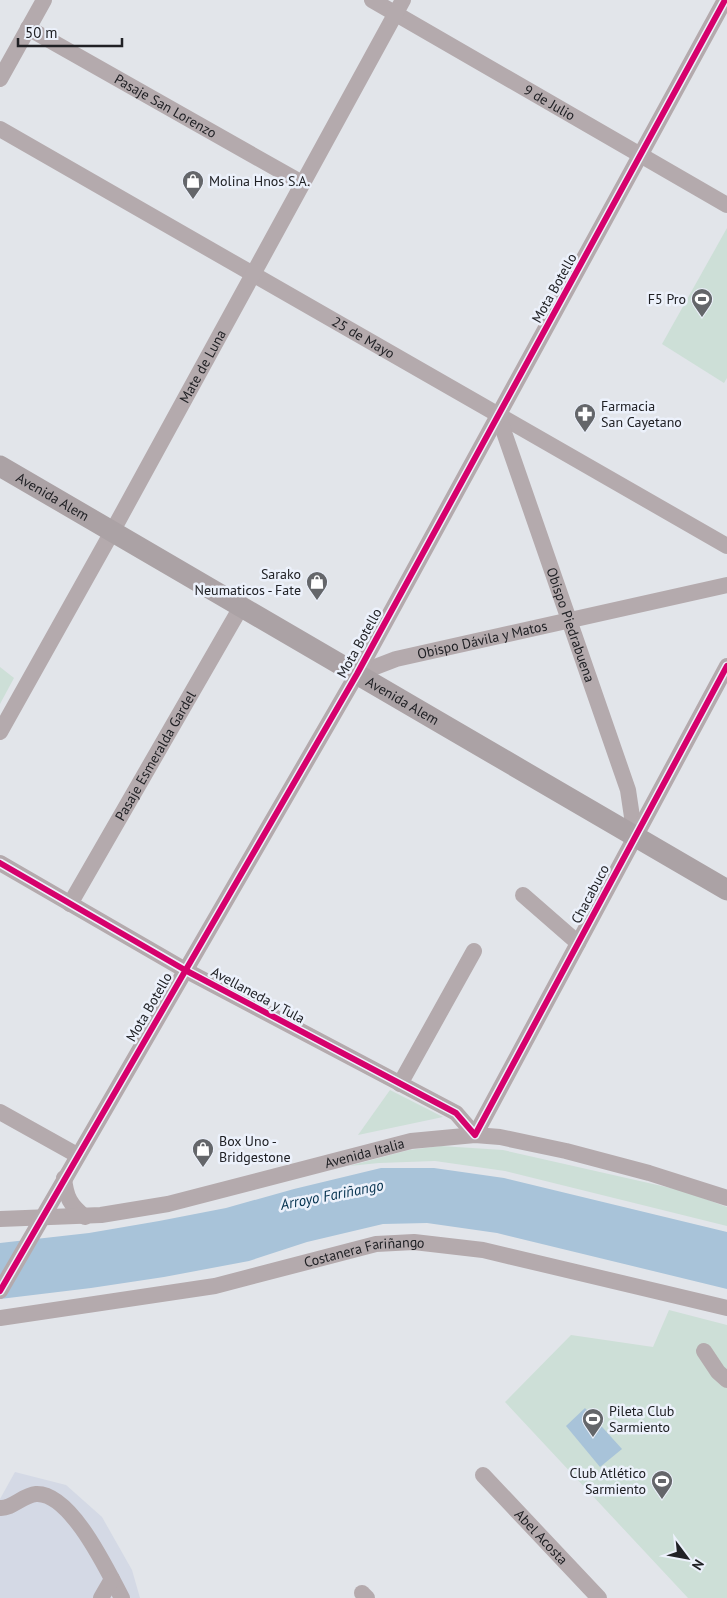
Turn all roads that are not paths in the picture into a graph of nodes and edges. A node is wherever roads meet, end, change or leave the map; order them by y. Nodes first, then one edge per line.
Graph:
1 (44, 0) edge
2 (372, 0) edge
3 (725, 0) edge
4 (400, 7) edge
5 (28, 28) junction
6 (0, 78) edge
7 (0, 130) edge
8 (641, 155) junction
9 (302, 183) junction
10 (727, 205) edge
11 (252, 274) junction
12 (498, 416) junction
13 (0, 466) edge
14 (112, 532) junction
15 (727, 546) edge
16 (727, 585) edge
17 (241, 607) junction
18 (569, 619) junction
19 (727, 666) edge
20 (357, 674) junction
21 (0, 732) edge
22 (635, 836) junction
23 (0, 863) edge
24 (727, 890) edge
25 (523, 895) dead end
26 (70, 904) junction
27 (578, 943) junction
28 (474, 951) dead end
29 (185, 970) junction
30 (400, 1084) junction
31 (0, 1112) edge
32 (475, 1135) junction
33 (77, 1155) junction
34 (64, 1178) junction
35 (727, 1198) edge
36 (85, 1216) junction
37 (43, 1217) junction
38 (0, 1219) edge
39 (0, 1290) edge
40 (727, 1308) edge
41 (0, 1318) edge
42 (704, 1350) dead end
43 (727, 1380) edge
44 (483, 1475) dead end
45 (2, 1512) edge
46 (112, 1579) junction
47 (584, 1591) edge
48 (101, 1598) edge
49 (122, 1598) edge
50 (599, 1598) edge

1 - 5 street
2 - 4 street, 9 de Julio
3 - 8 street, Mota Botello
4 - 8 street, 9 de Julio
4 - 9 street, Mate de Luna
5 - 6 street
5 - 9 street, Pasaje San Lorenzo
7 - 11 street, 25 de Mayo
8 - 10 street, 9 de Julio
8 - 12 street, Mota Botello
9 - 11 street, Mate de Luna
11 - 12 street, 25 de Mayo
11 - 14 street, Mate de Luna
12 - 15 street, 25 de Mayo
12 - 18 street, Obispo Piedrabuena
12 - 20 street, Mota Botello
13 - 14 main road, Avenida Alem
14 - 17 main road, Avenida Alem
14 - 21 street, Mate de Luna
16 - 18 street, Obispo Dávila y Matos
17 - 20 main road, Avenida Alem
17 - 26 street, Pasaje Esmeralda Gardel
18 - 20 street, Obispo Dávila y Matos
18 - 22 street, Obispo Piedrabuena
19 - 22 street, Chacabuco
20 - 22 main road, Avenida Alem
20 - 29 street, Mota Botello
22 - 24 main road, Avenida Alem
22 - 27 street, Chacabuco
23 - 26 street, Avellaneda y Tula
25 - 27 street
26 - 29 street, Avellaneda y Tula
27 - 32 street, Chacabuco
28 - 30 street
29 - 30 street, Avellaneda y Tula
29 - 33 street, Mota Botello
30 - 32 street, Avellaneda y Tula
31 - 33 street
32 - 35 street, Avenida Italia
32 - 36 street, Avenida Italia
33 - 34 street, Mota Botello
34 - 36 street
34 - 37 street, Mota Botello
36 - 37 street, Avenida Italia
37 - 38 street, Avenida Italia
37 - 39 street, Mota Botello
40 - 41 street, Costanera Fariñango
42 - 43 street
44 - 47 street, Abel Acosta
45 - 46 street
46 - 48 street
46 - 49 street
47 - 50 street, Abel Acosta

